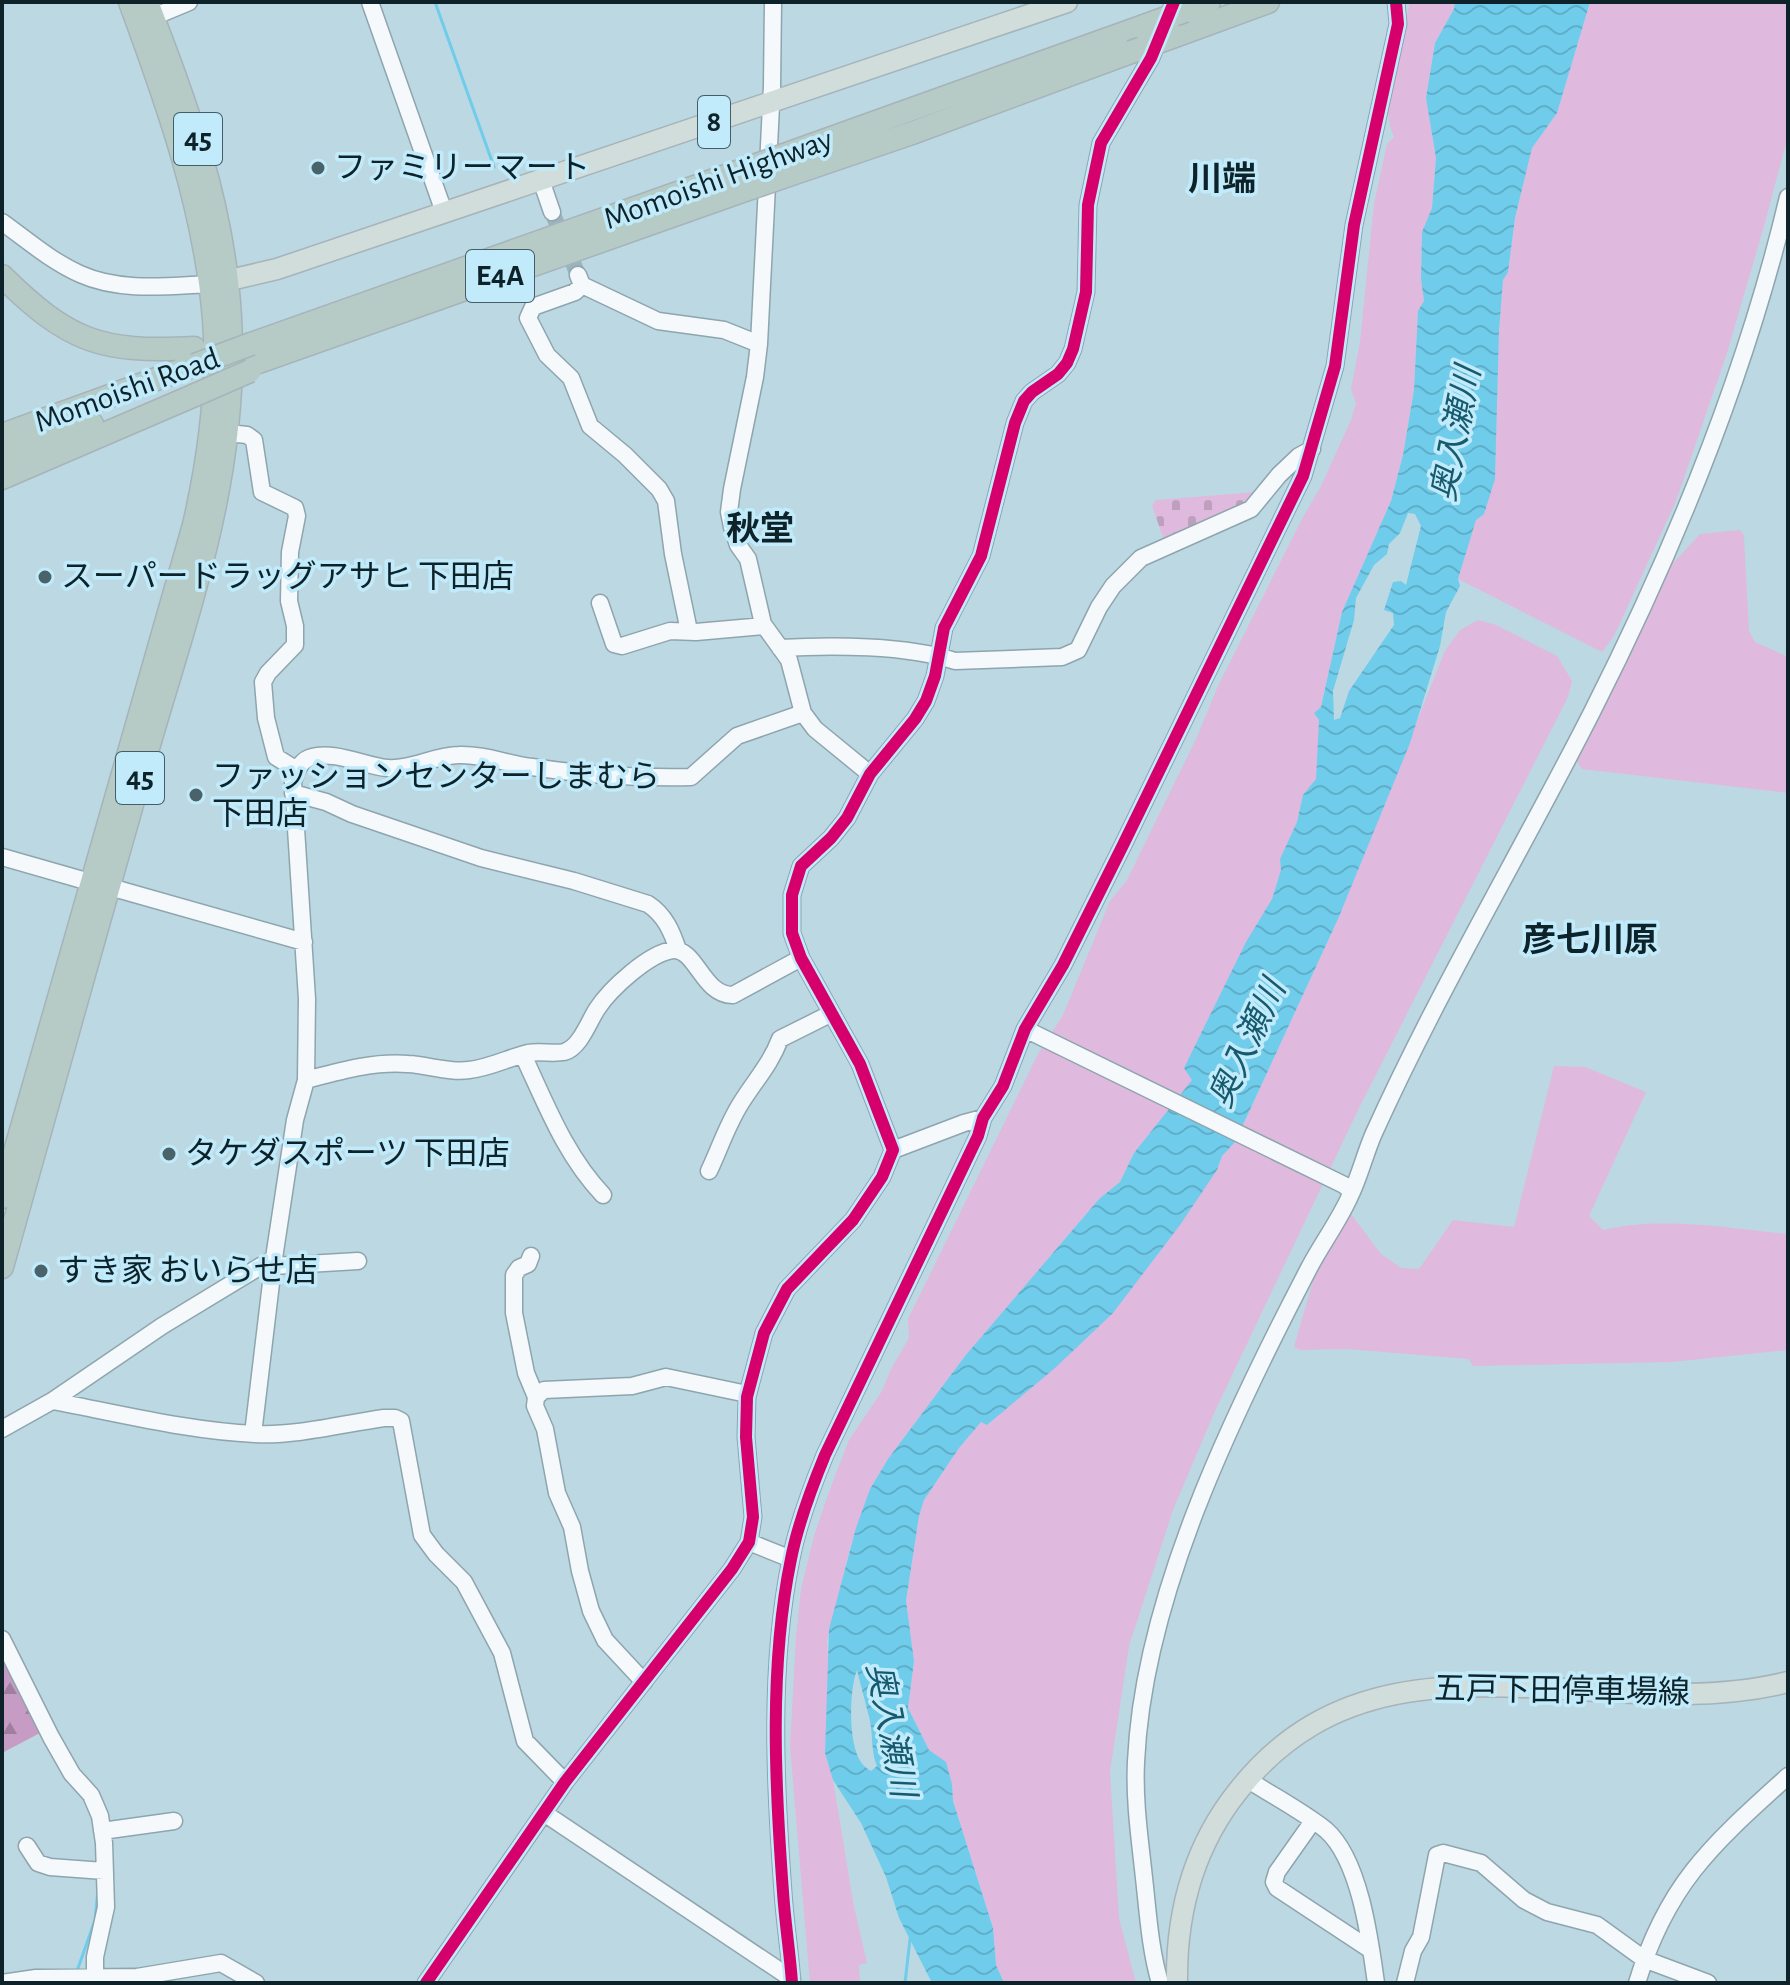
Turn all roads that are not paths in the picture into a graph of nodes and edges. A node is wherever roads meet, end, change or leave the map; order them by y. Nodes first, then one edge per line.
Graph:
1 (130, 2) edge
2 (189, 2) edge
3 (370, 2) edge
4 (773, 2) edge
5 (1067, 2) edge
6 (1209, 2) edge
7 (1268, 2) edge
8 (1396, 2) edge
9 (1180, 6) edge
10 (150, 10) edge
11 (770, 103) junction
12 (783, 166) junction
13 (751, 178) junction
14 (541, 180) junction
15 (1788, 197) edge
16 (444, 212) junction
17 (552, 212) tunnel mouth
18 (2, 222) edge
19 (2, 276) edge
20 (218, 283) junction
21 (759, 344) junction
22 (251, 355) junction
23 (195, 373) junction
24 (228, 433) junction
25 (2, 435) edge
26 (1312, 449) junction
27 (2, 457) edge
28 (2, 478) edge
29 (600, 603) dead end
30 (764, 626) junction
31 (689, 631) junction
32 (780, 648) junction
33 (939, 655) junction
34 (803, 713) junction
35 (297, 770) junction
36 (870, 774) junction
37 (293, 793) junction
38 (2, 857) edge
39 (102, 885) junction
40 (304, 942) junction
41 (678, 950) junction
42 (801, 958) junction
43 (830, 1014) junction
44 (1029, 1031) junction
45 (523, 1055) junction
46 (306, 1080) junction
47 (983, 1118) junction
48 (15, 1140) edge
49 (893, 1150) junction
50 (709, 1171) dead end
51 (1348, 1189) junction
52 (603, 1195) dead end
53 (2, 1197) edge
54 (531, 1256) dead end
55 (358, 1261) dead end
56 (274, 1262) junction
57 (2, 1267) edge
58 (747, 1394) junction
59 (536, 1397) junction
60 (52, 1401) junction
61 (2, 1429) edge
62 (253, 1434) junction
63 (749, 1542) junction
64 (791, 1559) junction
65 (2, 1639) edge
66 (644, 1682) junction
67 (1788, 1682) edge
68 (1788, 1776) edge
69 (1247, 1779) junction
70 (565, 1782) junction
71 (544, 1813) junction
72 (174, 1821) dead end
73 (1313, 1821) junction
74 (102, 1831) junction
75 (27, 1846) dead end
76 (104, 1871) junction
77 (1371, 1950) junction
78 (1644, 1959) junction
79 (94, 1980) edge
80 (792, 1981) edge
81 (2, 1983) edge
82 (256, 1983) edge
83 (426, 1983) edge
84 (1160, 1983) edge
85 (1177, 1983) edge
86 (1376, 1983) edge
87 (1405, 1983) edge
88 (1637, 1983) edge
89 (1708, 1983) edge

1 - 20 highway, 45
2 - 10 street
3 - 16 street
4 - 11 street
5 - 11 main road, 8
6 - 9 highway, E4A
7 - 12 highway, Momoishi Highway / E4A, bridge
8 - 26 street
9 - 12 highway, Momoishi Highway / E4A, bridge
9 - 33 street
10 - 20 highway, 45
11 - 14 main road, 8
11 - 21 street
12 - 13 highway, Momoishi Highway / E4A, bridge
13 - 22 highway, E4A
13 - 22 highway, Momoishi Highway / E4A
14 - 16 main road, 8
14 - 17 street
15 - 51 street
16 - 20 main road, 8
18 - 20 street
19 - 23 highway
20 - 24 highway, 45
20 - 39 highway, 45
21 - 30 street
21 - 31 street
22 - 23 highway, bridge
22 - 23 highway
23 - 25 highway, Momoishi Road
23 - 27 highway, Momoishi Road
23 - 28 highway
24 - 35 street
24 - 39 highway, 45
26 - 33 street
26 - 44 street
29 - 31 street
30 - 31 street
30 - 32 street
32 - 33 street
32 - 34 street
33 - 36 street
34 - 35 street
34 - 36 street
35 - 37 street
36 - 42 street
37 - 40 street
37 - 41 street
38 - 39 street
39 - 40 street
39 - 48 highway, 45
40 - 46 street
41 - 42 street
41 - 45 street
42 - 43 street
43 - 49 street
43 - 50 street
44 - 47 street
44 - 51 street
45 - 46 street
45 - 52 street
46 - 56 street
47 - 49 street
47 - 64 street
48 - 53 highway, 45
48 - 57 highway, 45
49 - 58 street
51 - 84 street
54 - 59 street
55 - 56 street
56 - 60 street
56 - 62 street
58 - 59 street
58 - 63 street
59 - 66 street
60 - 61 street
60 - 62 street
62 - 70 street
63 - 64 street
63 - 66 street
64 - 80 street
65 - 74 street
66 - 70 street
67 - 69 main road, 五戸下田停車場線
68 - 78 street
69 - 73 street
69 - 85 main road, 五戸下田停車場線
70 - 71 street
71 - 80 street
71 - 83 street
72 - 74 street
73 - 77 street
73 - 77 street
74 - 76 street
75 - 76 street
76 - 79 street
77 - 86 street
78 - 87 street
78 - 88 street
78 - 89 street
79 - 81 street
79 - 82 street

